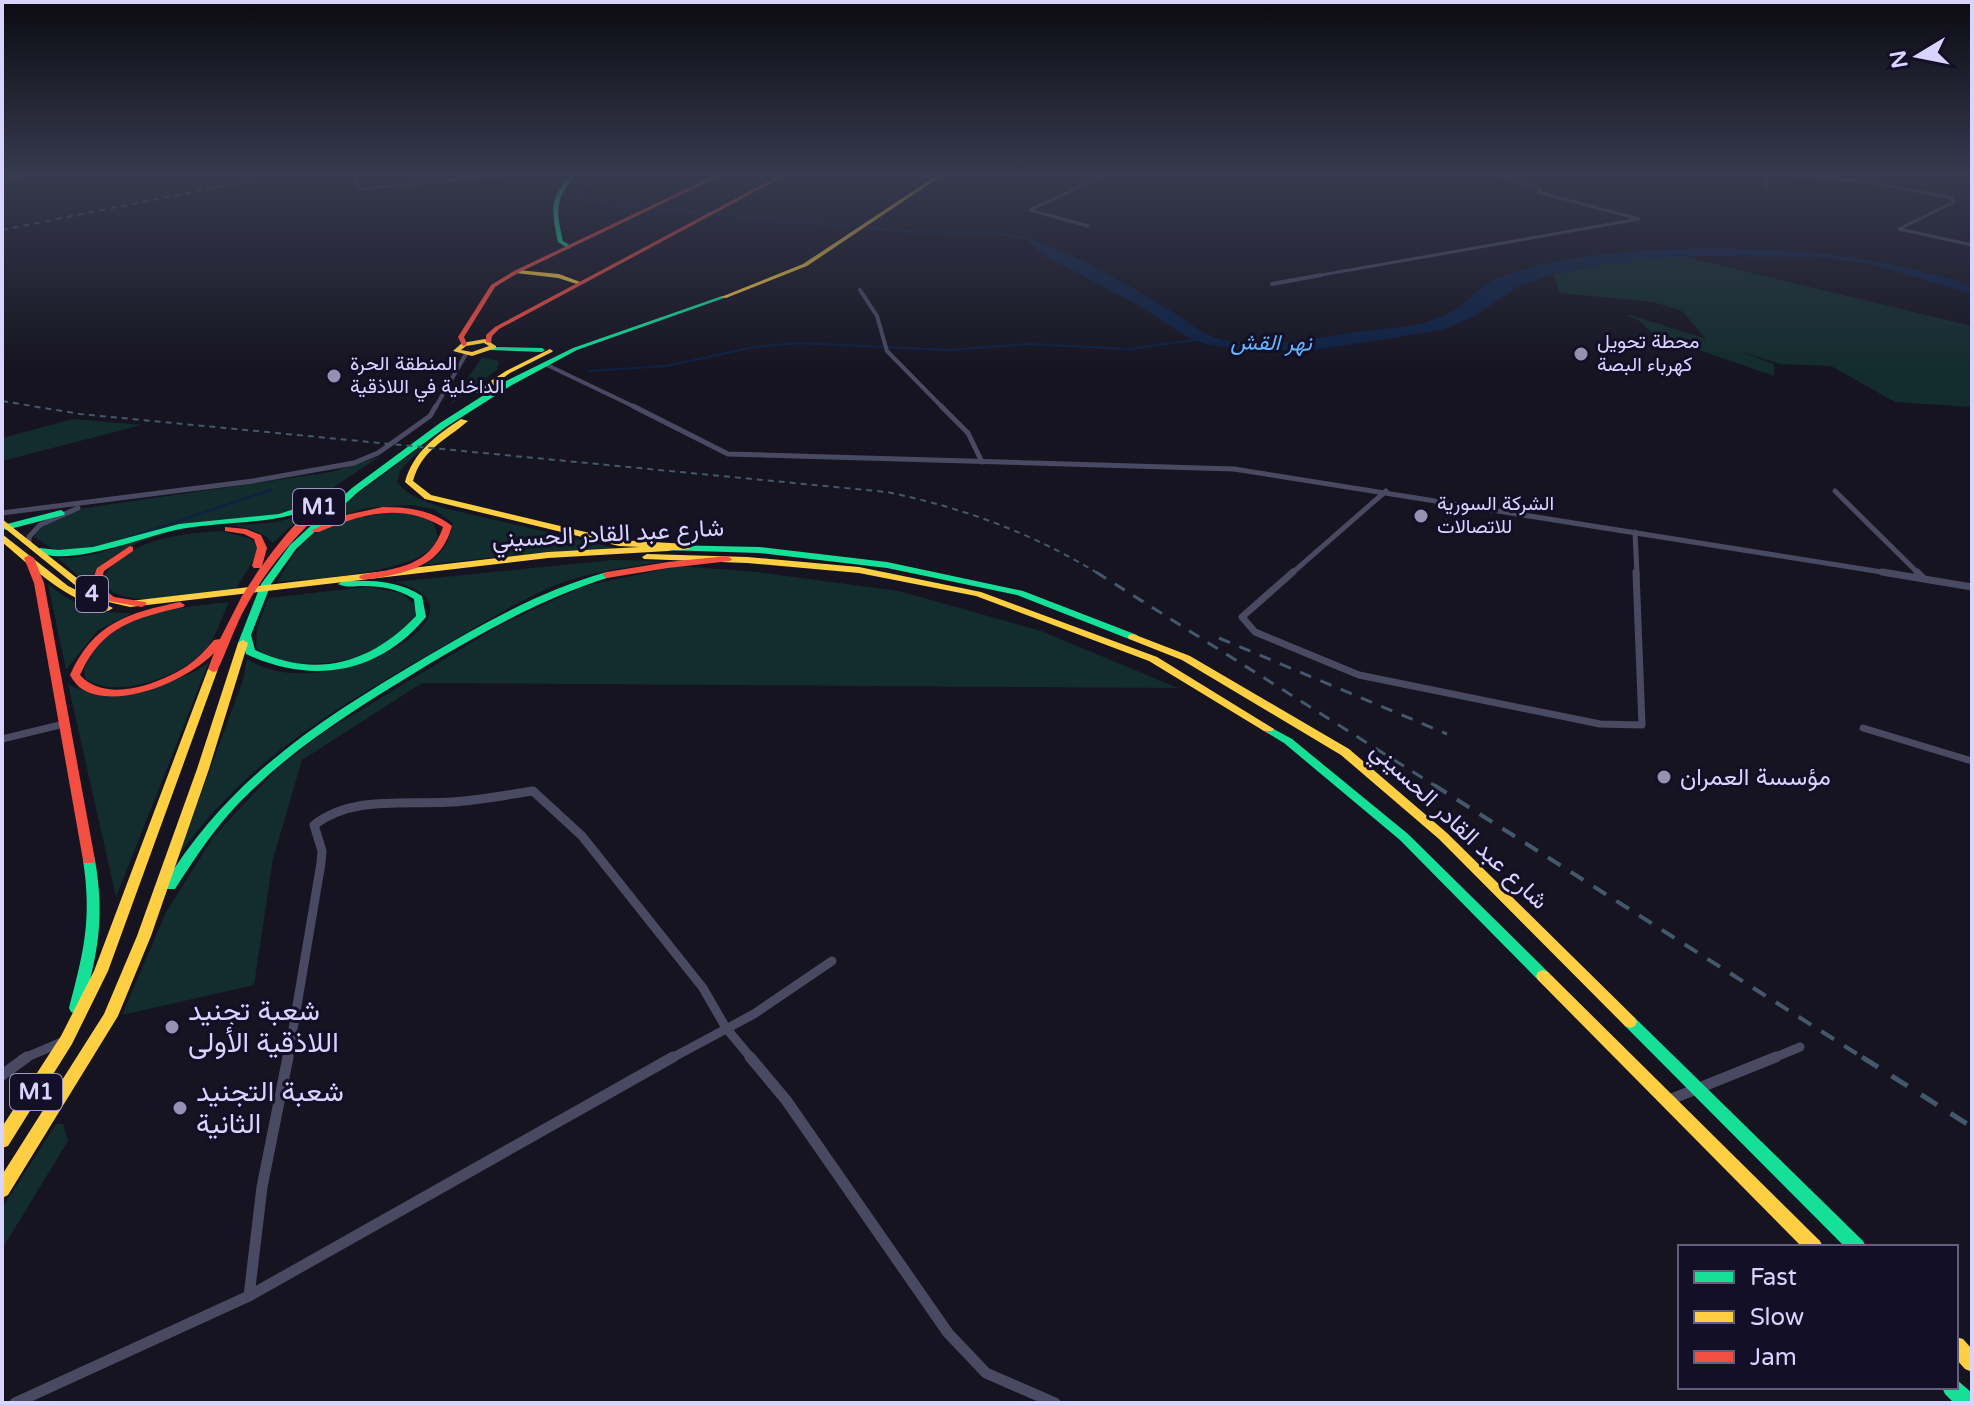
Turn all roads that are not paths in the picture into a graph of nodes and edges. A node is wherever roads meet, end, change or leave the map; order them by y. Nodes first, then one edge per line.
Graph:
1 (561, 240) edge
2 (585, 240) edge
3 (661, 240) edge
4 (840, 240) edge
5 (842, 240) edge
6 (1523, 240) edge
7 (1947, 240) edge
8 (1972, 245) edge
9 (569, 247) junction
10 (516, 272) junction
11 (580, 283) junction
12 (1272, 284) dead end
13 (860, 290) dead end
14 (489, 348) junction
15 (558, 348) junction
16 (465, 349) junction
17 (545, 364) junction
18 (508, 372) junction
19 (498, 390) junction
20 (982, 462) junction
21 (340, 490) junction
22 (1386, 491) junction
23 (1835, 491) dead end
24 (107, 501) junction
25 (2, 513) edge
26 (61, 513) junction
27 (4, 528) edge
28 (1635, 532) junction
29 (29, 543) junction
30 (293, 547) junction
31 (687, 547) junction
32 (40, 551) junction
33 (29, 558) junction
34 (727, 559) junction
35 (1924, 578) junction
36 (347, 582) junction
37 (248, 587) junction
38 (1972, 587) edge
39 (204, 599) junction
40 (142, 604) junction
41 (180, 605) junction
42 (231, 621) junction
43 (247, 630) junction
44 (64, 724) junction
45 (1863, 728) dead end
46 (2, 739) edge
47 (1972, 761) edge
48 (144, 936) junction
49 (832, 961) dead end
50 (726, 1028) junction
51 (67, 1040) junction
52 (1800, 1047) dead end
53 (2, 1075) edge
54 (1699, 1088) junction
55 (1669, 1100) junction
56 (2, 1141) edge
57 (2, 1190) edge
58 (1812, 1245) edge
59 (1855, 1245) edge
60 (249, 1296) junction
61 (15, 1403) edge
62 (1055, 1403) edge

1 - 9 main road
2 - 9 main road
3 - 11 main road
4 - 15 main road, M1
5 - 17 main road, M1
6 - 12 street
7 - 8 street
9 - 10 main road
10 - 11 main road
10 - 16 main road
11 - 14 main road
13 - 20 street
14 - 15 main road
14 - 16 main road
14 - 18 main road
15 - 18 main road, M1
16 - 24 street
17 - 19 main road, M1
17 - 20 street
18 - 21 main road, M1
19 - 30 main road, M1
19 - 31 main road
20 - 22 street
21 - 32 main road
21 - 37 main road, M1
22 - 28 street
22 - 28 street
23 - 35 street
24 - 25 street
24 - 26 street
26 - 27 main road
26 - 29 street
27 - 29 main road, 4
27 - 33 main road, 4
28 - 35 street
29 - 32 main road, 4
30 - 36 main road
30 - 43 main road, M1
31 - 36 main road, شارع عبد القادر الحسيني
31 - 54 main road, شارع عبد القادر الحسيني
32 - 40 main road, 4
33 - 41 main road, 4
33 - 44 main road
34 - 36 main road, شارع عبد القادر الحسيني
34 - 48 main road
34 - 55 main road, شارع عبد القادر الحسيني
35 - 38 street
36 - 39 main road, شارع عبد القادر الحسيني
36 - 43 main road
37 - 40 main road
37 - 42 main road, M1
39 - 40 main road, 4
39 - 41 main road, 4
41 - 42 main road
42 - 51 main road, M1
43 - 48 main road, M1
44 - 46 street
44 - 51 main road
45 - 47 street
48 - 57 main road, M1
49 - 50 street
50 - 60 street
50 - 60 street
50 - 62 street
51 - 53 street
51 - 56 main road, M1
52 - 54 street
54 - 55 street
54 - 59 main road, شارع عبد القادر الحسيني
55 - 58 main road, شارع عبد القادر الحسيني
60 - 61 street

